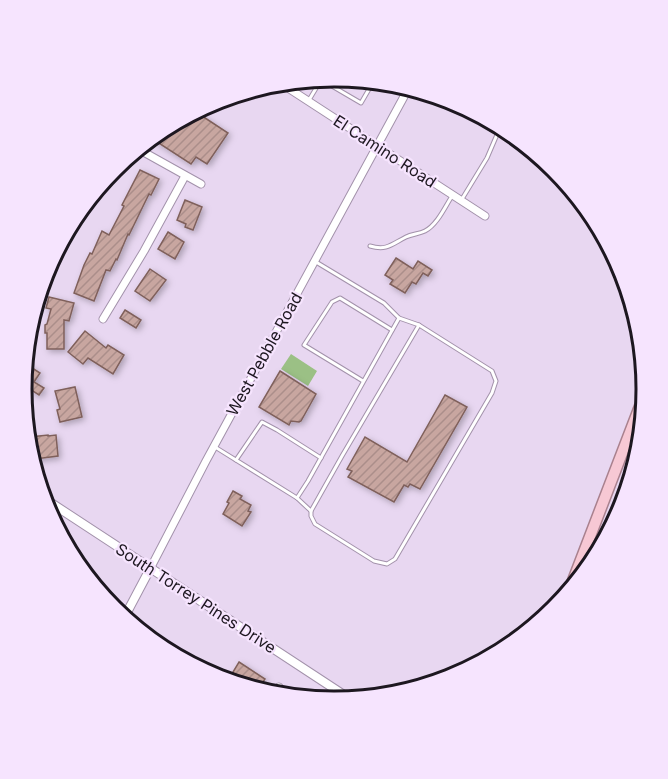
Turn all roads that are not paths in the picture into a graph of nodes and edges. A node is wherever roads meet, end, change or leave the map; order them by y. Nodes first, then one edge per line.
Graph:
1 (333, 87) edge
2 (316, 88) edge
3 (292, 90) edge
4 (369, 90) edge
5 (405, 95) edge
6 (309, 102) junction
7 (497, 135) edge
8 (377, 146) junction
9 (146, 153) edge
10 (185, 176) junction
11 (201, 184) dead end
12 (453, 195) junction
13 (461, 200) junction
14 (485, 216) dead end
15 (370, 246) dead end
16 (314, 261) junction
17 (399, 318) junction
18 (103, 319) dead end
19 (419, 325) junction
20 (392, 331) junction
21 (363, 381) junction
22 (635, 416) edge
23 (213, 446) junction
24 (321, 458) junction
25 (236, 460) junction
26 (297, 498) junction
27 (55, 505) edge
28 (311, 511) junction
29 (151, 567) junction
30 (575, 573) edge
31 (128, 610) edge
32 (339, 692) edge

1 - 4 lane
2 - 6 lane
3 - 6 street, El Camino Road
5 - 8 street, West Pebble Road
6 - 8 street, El Camino Road
7 - 13 lane
8 - 12 street, El Camino Road
8 - 16 street, West Pebble Road
9 - 10 street
10 - 11 street
10 - 18 street
12 - 13 street, El Camino Road
12 - 15 lane
13 - 14 street, El Camino Road
16 - 17 lane
16 - 23 street, West Pebble Road
17 - 19 lane
17 - 20 lane
19 - 28 lane
19 - 28 lane
20 - 21 lane
20 - 21 lane
21 - 24 lane
22 - 30 highway
23 - 25 lane
23 - 29 street, West Pebble Road
24 - 25 lane
24 - 26 lane
25 - 26 lane
26 - 28 lane
27 - 29 street, South Torrey Pines Drive
29 - 31 street, West Pebble Road
29 - 32 street, South Torrey Pines Drive

